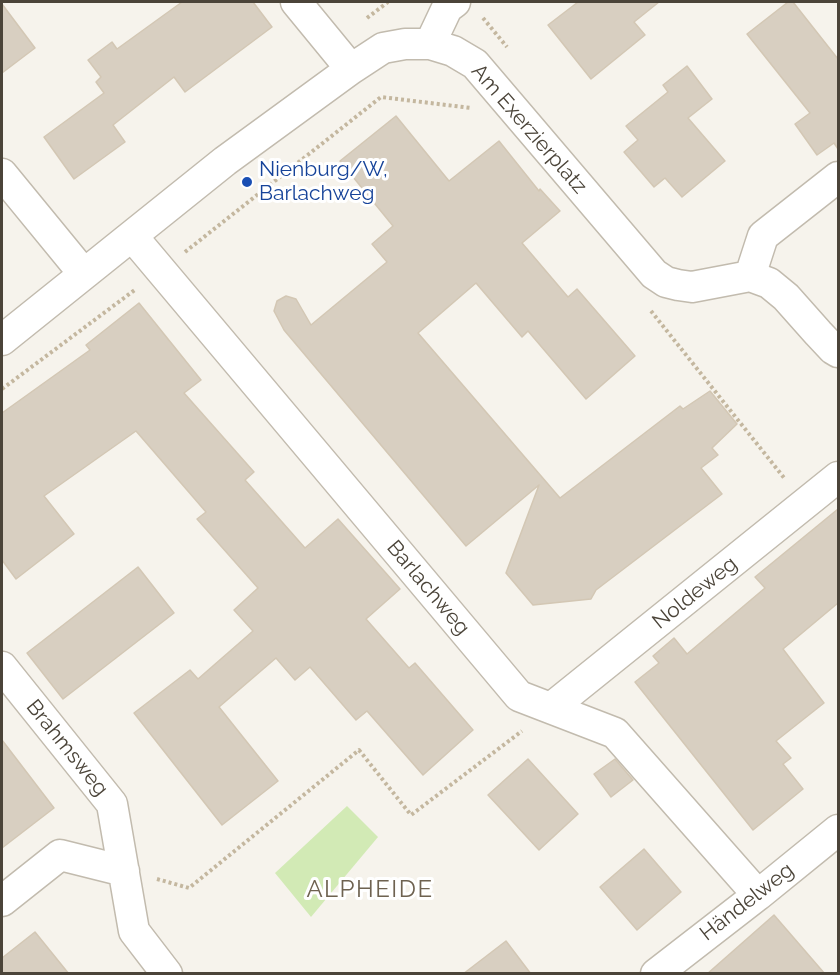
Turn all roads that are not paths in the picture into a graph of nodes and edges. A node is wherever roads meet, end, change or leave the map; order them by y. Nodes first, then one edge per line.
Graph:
1 (296, 2) edge
2 (466, 6) edge
3 (430, 44) junction
4 (351, 69) junction
5 (2, 174) edge
6 (838, 177) edge
7 (132, 236) junction
8 (84, 274) junction
9 (750, 276) junction
10 (2, 340) edge
11 (838, 352) edge
12 (838, 477) edge
13 (2, 666) edge
14 (551, 708) junction
15 (838, 830) edge
16 (124, 871) junction
17 (758, 896) junction
18 (2, 901) edge
19 (167, 974) edge
20 (656, 974) edge

1 - 4 street
2 - 3 street
3 - 4 street, Am Exerzierplatz
3 - 9 street, Am Exerzierplatz
4 - 7 street, Am Exerzierplatz
5 - 8 street
6 - 9 street
7 - 8 street, Am Exerzierplatz
7 - 14 street, Barlachweg
8 - 10 street, Am Exerzierplatz
9 - 11 street
12 - 14 street, Noldeweg
13 - 16 street, Brahmsweg
14 - 17 street, Barlachweg
15 - 17 street, Händelweg
16 - 18 street
16 - 19 street, Brahmsweg
17 - 20 street, Händelweg

